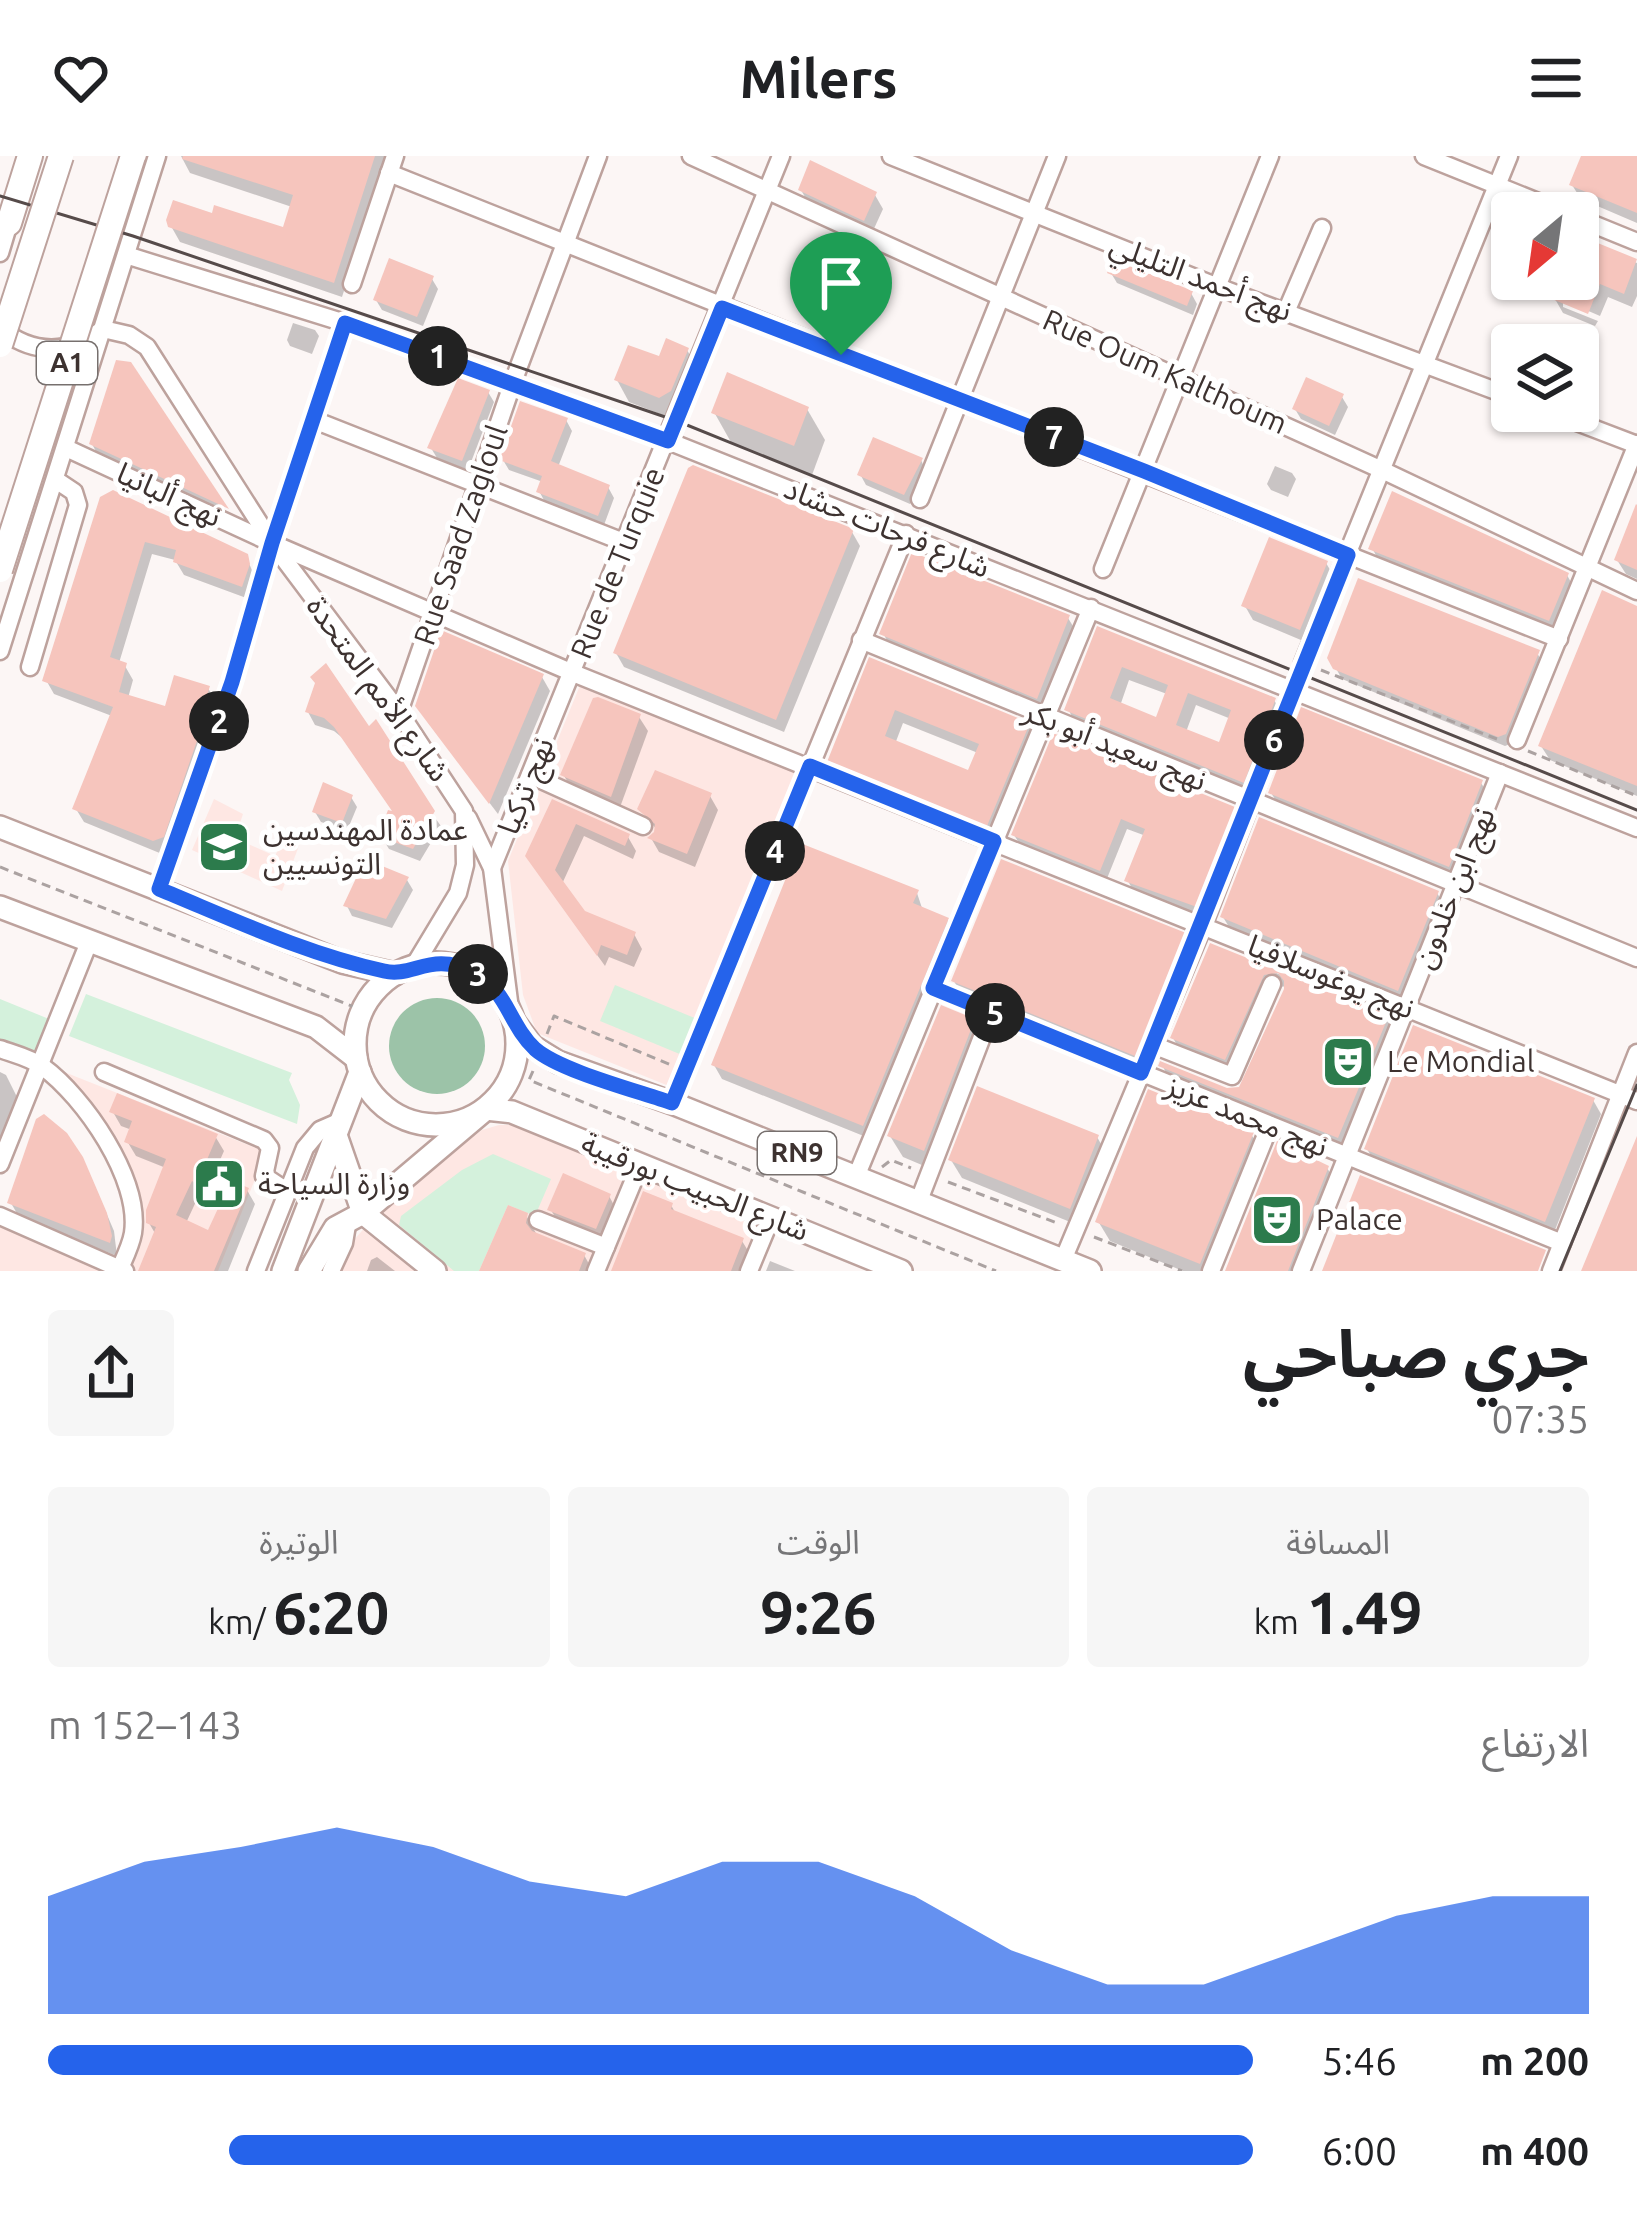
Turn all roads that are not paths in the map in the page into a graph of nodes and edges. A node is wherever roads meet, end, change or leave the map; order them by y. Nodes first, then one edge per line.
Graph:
1 (30, 156) edge
2 (61, 156) edge
3 (133, 156) edge
4 (157, 156) edge
5 (598, 156) edge
6 (691, 156) edge
7 (781, 156) edge
8 (891, 156) edge
9 (1058, 156) edge
10 (1270, 156) edge
11 (1424, 156) edge
12 (1509, 156) edge
13 (392, 164) edge
14 (1497, 185) junction
15 (767, 192) junction
16 (1514, 192) edge
17 (1034, 213) junction
18 (5, 222) edge
19 (1599, 227) edge
20 (1322, 228) dead end
21 (1637, 242) edge
22 (567, 244) junction
23 (0, 254) edge
24 (126, 255) junction
25 (352, 284) dead end
26 (1218, 286) junction
27 (1001, 297) junction
28 (722, 308) junction
29 (1286, 312) junction
30 (345, 323) junction
31 (0, 328) edge
32 (103, 329) junction
33 (0, 345) edge
34 (1427, 364) junction
35 (1182, 379) junction
36 (513, 382) junction
37 (1491, 389) edge
38 (959, 401) junction
39 (314, 420) junction
40 (1599, 430) edge
41 (668, 441) junction
42 (1637, 444) edge
43 (66, 448) junction
44 (1382, 470) junction
45 (1144, 471) junction
46 (56, 480) junction
47 (481, 483) junction
48 (920, 499) dead end
49 (906, 534) junction
50 (272, 543) junction
51 (626, 543) junction
52 (1348, 555) junction
53 (1587, 568) junction
54 (1103, 569) dead end
55 (0, 570) edge
56 (1637, 591) edge
57 (435, 611) junction
58 (1089, 612) junction
59 (1559, 639) junction
60 (861, 640) junction
61 (0, 651) edge
62 (1304, 663) road end
63 (30, 667) dead end
64 (573, 673) junction
65 (1294, 690) junction
66 (560, 703) joint
67 (399, 712) junction
68 (1045, 718) junction
69 (1517, 740) dead end
70 (810, 766) junction
71 (1500, 773) junction
72 (530, 775) junction
73 (1250, 802) junction
74 (464, 811) junction
75 (643, 826) dead end
76 (0, 827) edge
77 (1637, 828) edge
78 (994, 841) junction
79 (492, 868) junction
80 (1454, 884) junction
81 (159, 889) junction
82 (0, 907) edge
83 (1203, 926) junction
84 (88, 942) junction
85 (1637, 958) edge
86 (405, 970) junction
87 (1272, 984) dead end
88 (933, 988) junction
89 (1407, 1008) junction
90 (992, 1012) junction
91 (512, 1016) junction
92 (1153, 1045) junction
93 (0, 1048) edge
94 (1637, 1054) edge
95 (40, 1065) junction
96 (358, 1065) junction
97 (104, 1072) dead end
98 (1141, 1073) junction
99 (1629, 1098) edge
100 (672, 1103) junction
101 (486, 1109) junction
102 (1270, 1125) junction
103 (340, 1129) junction
104 (1347, 1156) junction
105 (0, 1164) edge
106 (640, 1165) junction
107 (856, 1177) junction
108 (288, 1192) junction
109 (918, 1203) junction
110 (0, 1216) edge
111 (356, 1216) junction
112 (771, 1218) junction
113 (538, 1220) dead end
114 (1562, 1243) junction
115 (606, 1246) junction
116 (1063, 1260) junction
117 (123, 1269) edge
118 (256, 1271) edge
119 (283, 1271) edge
120 (309, 1271) edge
121 (331, 1271) edge
122 (435, 1271) edge
123 (596, 1271) edge
124 (749, 1271) edge
125 (901, 1271) edge
126 (1090, 1271) edge
127 (1211, 1271) edge
128 (1300, 1271) edge
129 (1551, 1271) edge

1 - 18 highway
2 - 33 highway, A1, bridge
3 - 55 highway, A1, bridge
4 - 24 street
5 - 22 street, Rue Saad Zagloul
6 - 15 street, Rue Oum Kalthoum
7 - 15 street, Rue de Turquie
8 - 17 street, نهج أحمد التليلي
9 - 17 street
10 - 26 street
11 - 14 street
12 - 14 street
13 - 22 street
13 - 25 street
14 - 16 street
14 - 34 street
15 - 27 street, Rue Oum Kalthoum
15 - 28 street, Rue de Turquie
17 - 26 street, نهج أحمد التليلي
17 - 27 street
18 - 23 street
19 - 21 street
20 - 29 street
22 - 28 street
22 - 36 street, Rue Saad Zagloul
24 - 30 street, شارع فرحات حشاد
24 - 32 street
26 - 29 street, نهج أحمد التليلي
26 - 35 street
27 - 35 street, Rue Oum Kalthoum
27 - 38 street
28 - 38 street
28 - 41 street, Rue de Turquie
29 - 34 street, نهج أحمد التليلي
30 - 36 street, شارع فرحات حشاد
30 - 39 street
31 - 32 street
32 - 43 street
32 - 50 street, شارع الأمم المتحدة
34 - 37 street, نهج أحمد التليلي
34 - 44 street
35 - 44 street, Rue Oum Kalthoum
35 - 45 street
36 - 41 street, شارع فرحات حشاد
36 - 47 street, Rue Saad Zagloul
38 - 45 street
38 - 48 street
39 - 47 street
39 - 50 street
40 - 42 street
41 - 49 street, شارع فرحات حشاد
41 - 51 street, Rue de Turquie
42 - 53 street
43 - 46 street
43 - 50 street, نهج ألبانيا
44 - 52 street
44 - 53 street, Rue Oum Kalthoum
45 - 52 street
45 - 54 street
46 - 61 street
46 - 63 street
47 - 51 street
47 - 57 street, Rue Saad Zagloul
49 - 58 street, شارع فرحات حشاد
49 - 60 street
50 - 57 street, نهج ألبانيا
50 - 67 street, شارع الأمم المتحدة
50 - 81 street
51 - 64 street, Rue de Turquie
52 - 59 street
52 - 62 street
53 - 56 street, Rue Oum Kalthoum
53 - 59 street
57 - 64 street, نهج يوغوسلافيا
57 - 67 street, Rue Saad Zagloul
58 - 65 street, شارع فرحات حشاد
58 - 68 street
59 - 69 street
60 - 68 street, نهج سعيد أبو بكر
60 - 70 street
64 - 66 street, Rue de Turquie
64 - 70 street, نهج يوغوسلافيا
65 - 71 street, شارع فرحات حشاد
65 - 73 street
66 - 72 street, نهج تركيا
67 - 74 street, شارع الأمم المتحدة
68 - 73 street, نهج سعيد أبو بكر
68 - 78 street
70 - 78 street, نهج يوغوسلافيا
70 - 100 street
71 - 77 street, شارع فرحات حشاد
71 - 80 street, نهج ابن خلدون
72 - 75 street
72 - 79 street, نهج تركيا
73 - 80 street, نهج سعيد أبو بكر
73 - 83 street
74 - 79 street
74 - 86 street, شارع الأمم المتحدة
76 - 81 main road, RN9
78 - 83 street, نهج يوغوسلافيا
78 - 88 street
79 - 91 street
80 - 85 street, نهج سعيد أبو بكر
80 - 89 street, نهج ابن خلدون
81 - 86 main road, RN9
82 - 84 main road, RN9
83 - 89 street, نهج يوغوسلافيا
83 - 92 street
84 - 95 street
84 - 96 main road, RN9
86 - 91 main road, RN9
86 - 96 main road
87 - 92 street
88 - 90 street, نهج محمد عزيز
88 - 107 street
89 - 99 street, نهج يوغوسلافيا
89 - 104 street, نهج ابن خلدون
90 - 98 street, نهج محمد عزيز
90 - 109 street
91 - 100 main road, RN9
91 - 101 main road
92 - 98 street
93 - 95 street
94 - 99 street
95 - 105 street
95 - 117 street
96 - 101 main road, RN9
96 - 103 main road
97 - 108 street
98 - 102 street, نهج محمد عزيز
98 - 116 street
99 - 114 street
100 - 107 main road, RN9
101 - 106 main road, شارع الحبيب بورقيبة / RN9
101 - 111 main road
102 - 104 street, نهج محمد عزيز
102 - 127 street
103 - 108 street
103 - 111 main road
103 - 119 main road
104 - 114 street, نهج محمد عزيز
104 - 128 street, نهج ابن خلدون
106 - 112 main road, شارع الحبيب بورقيبة / RN9
106 - 115 street
107 - 109 main road, RN9
108 - 118 street
109 - 116 main road, RN9
110 - 117 street
111 - 120 main road
111 - 121 street
111 - 122 main road
112 - 124 street
112 - 125 main road, شارع الحبيب بورقيبة / RN9
113 - 115 street
114 - 129 street
115 - 123 street
116 - 126 main road, RN9

